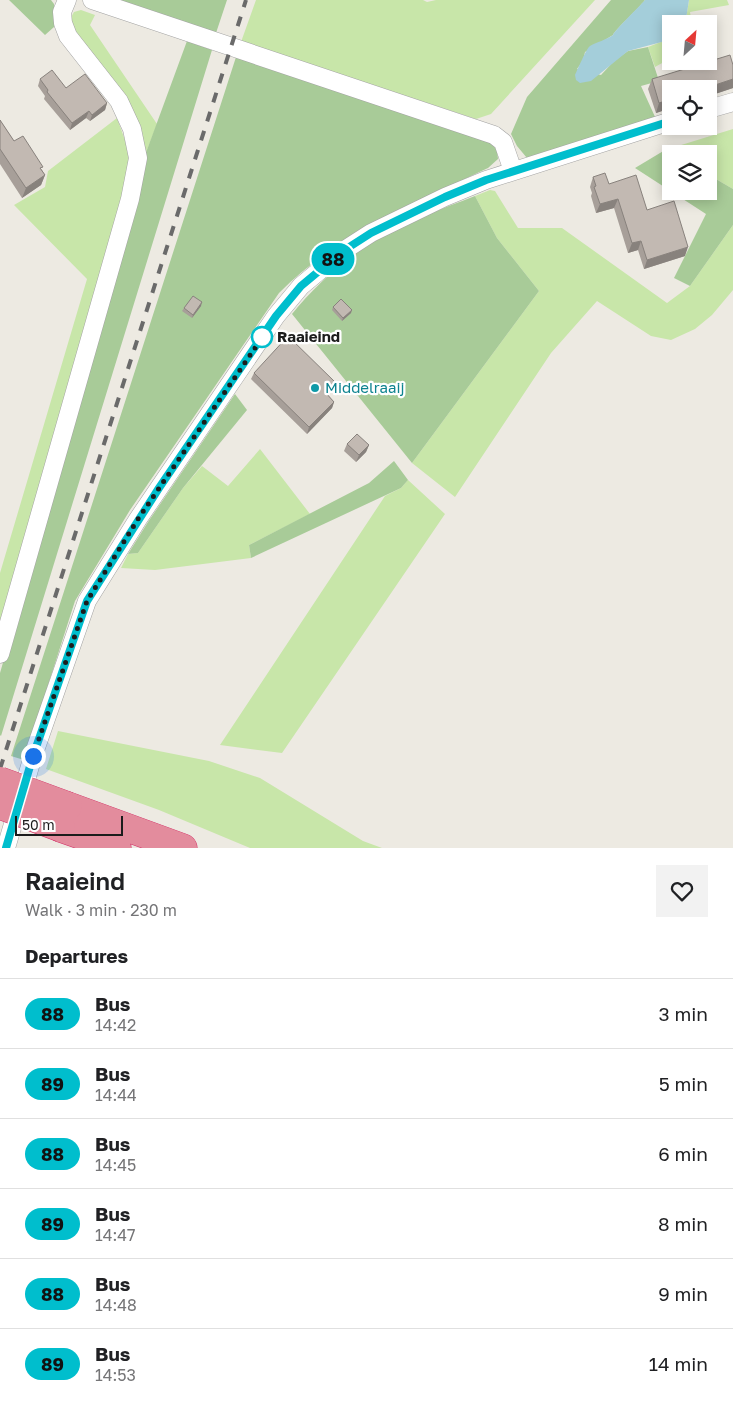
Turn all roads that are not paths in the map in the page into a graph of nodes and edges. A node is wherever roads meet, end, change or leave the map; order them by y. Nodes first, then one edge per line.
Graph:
1 (67, 0) edge
2 (92, 0) edge
3 (733, 102) edge
4 (717, 107) edge
5 (662, 124) edge
6 (513, 171) junction
7 (0, 654) edge
8 (0, 781) edge
9 (0, 805) edge
10 (0, 817) edge
11 (62, 824) junction
12 (6, 848) edge
13 (85, 848) edge
14 (117, 848) edge
15 (183, 848) edge

1 - 7 street
2 - 6 street
3 - 4 street
5 - 6 street
6 - 12 street
8 - 11 highway, bridge
9 - 11 highway, bridge
10 - 11 highway
11 - 13 highway
11 - 14 highway
11 - 15 highway

